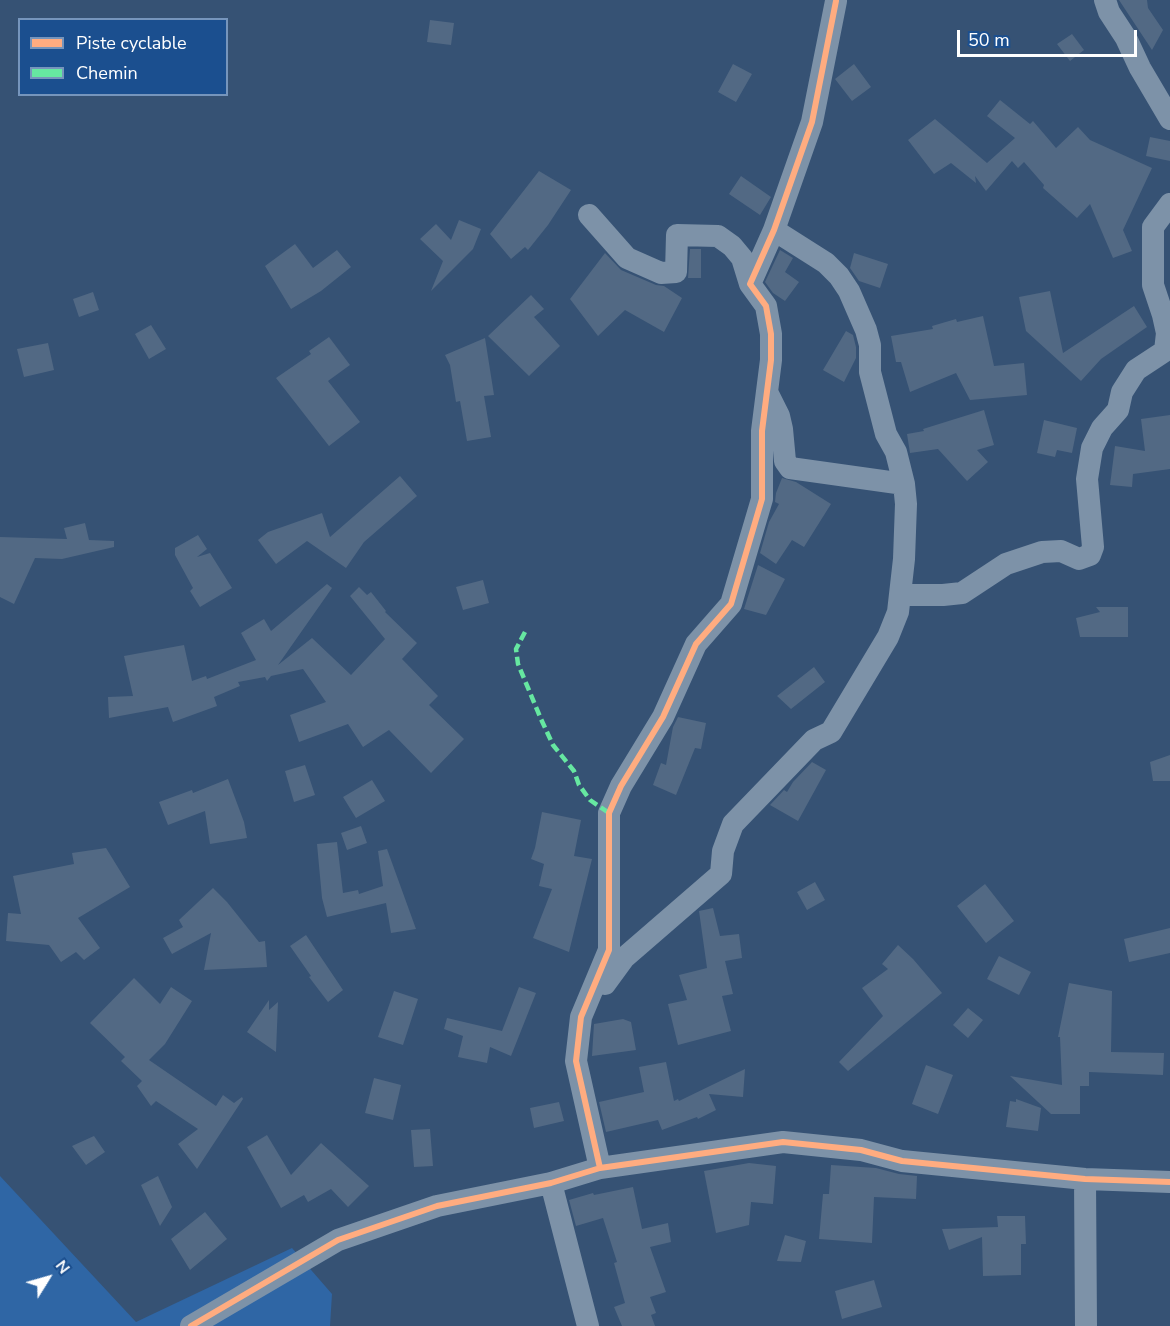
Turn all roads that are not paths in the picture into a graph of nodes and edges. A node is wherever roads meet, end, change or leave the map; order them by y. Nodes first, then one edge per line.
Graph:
1 (1105, 0) edge
2 (836, 1) edge
3 (1170, 119) edge
4 (1170, 204) edge
5 (589, 215) dead end
6 (774, 230) junction
7 (750, 284) junction
8 (766, 391) junction
9 (904, 484) junction
10 (900, 596) junction
11 (581, 1017) junction
12 (600, 1168) junction
13 (1085, 1179) junction
14 (1170, 1182) edge
15 (551, 1183) junction
16 (191, 1326) edge
17 (588, 1326) edge
18 (1086, 1326) edge

1 - 3 street
2 - 6 street
4 - 10 street
5 - 7 street
6 - 7 street
6 - 9 street
7 - 8 street
8 - 9 street
8 - 11 street
9 - 10 street
10 - 11 street
11 - 12 street
12 - 13 street
12 - 15 street
13 - 14 street
13 - 18 street
15 - 16 street
15 - 17 street

